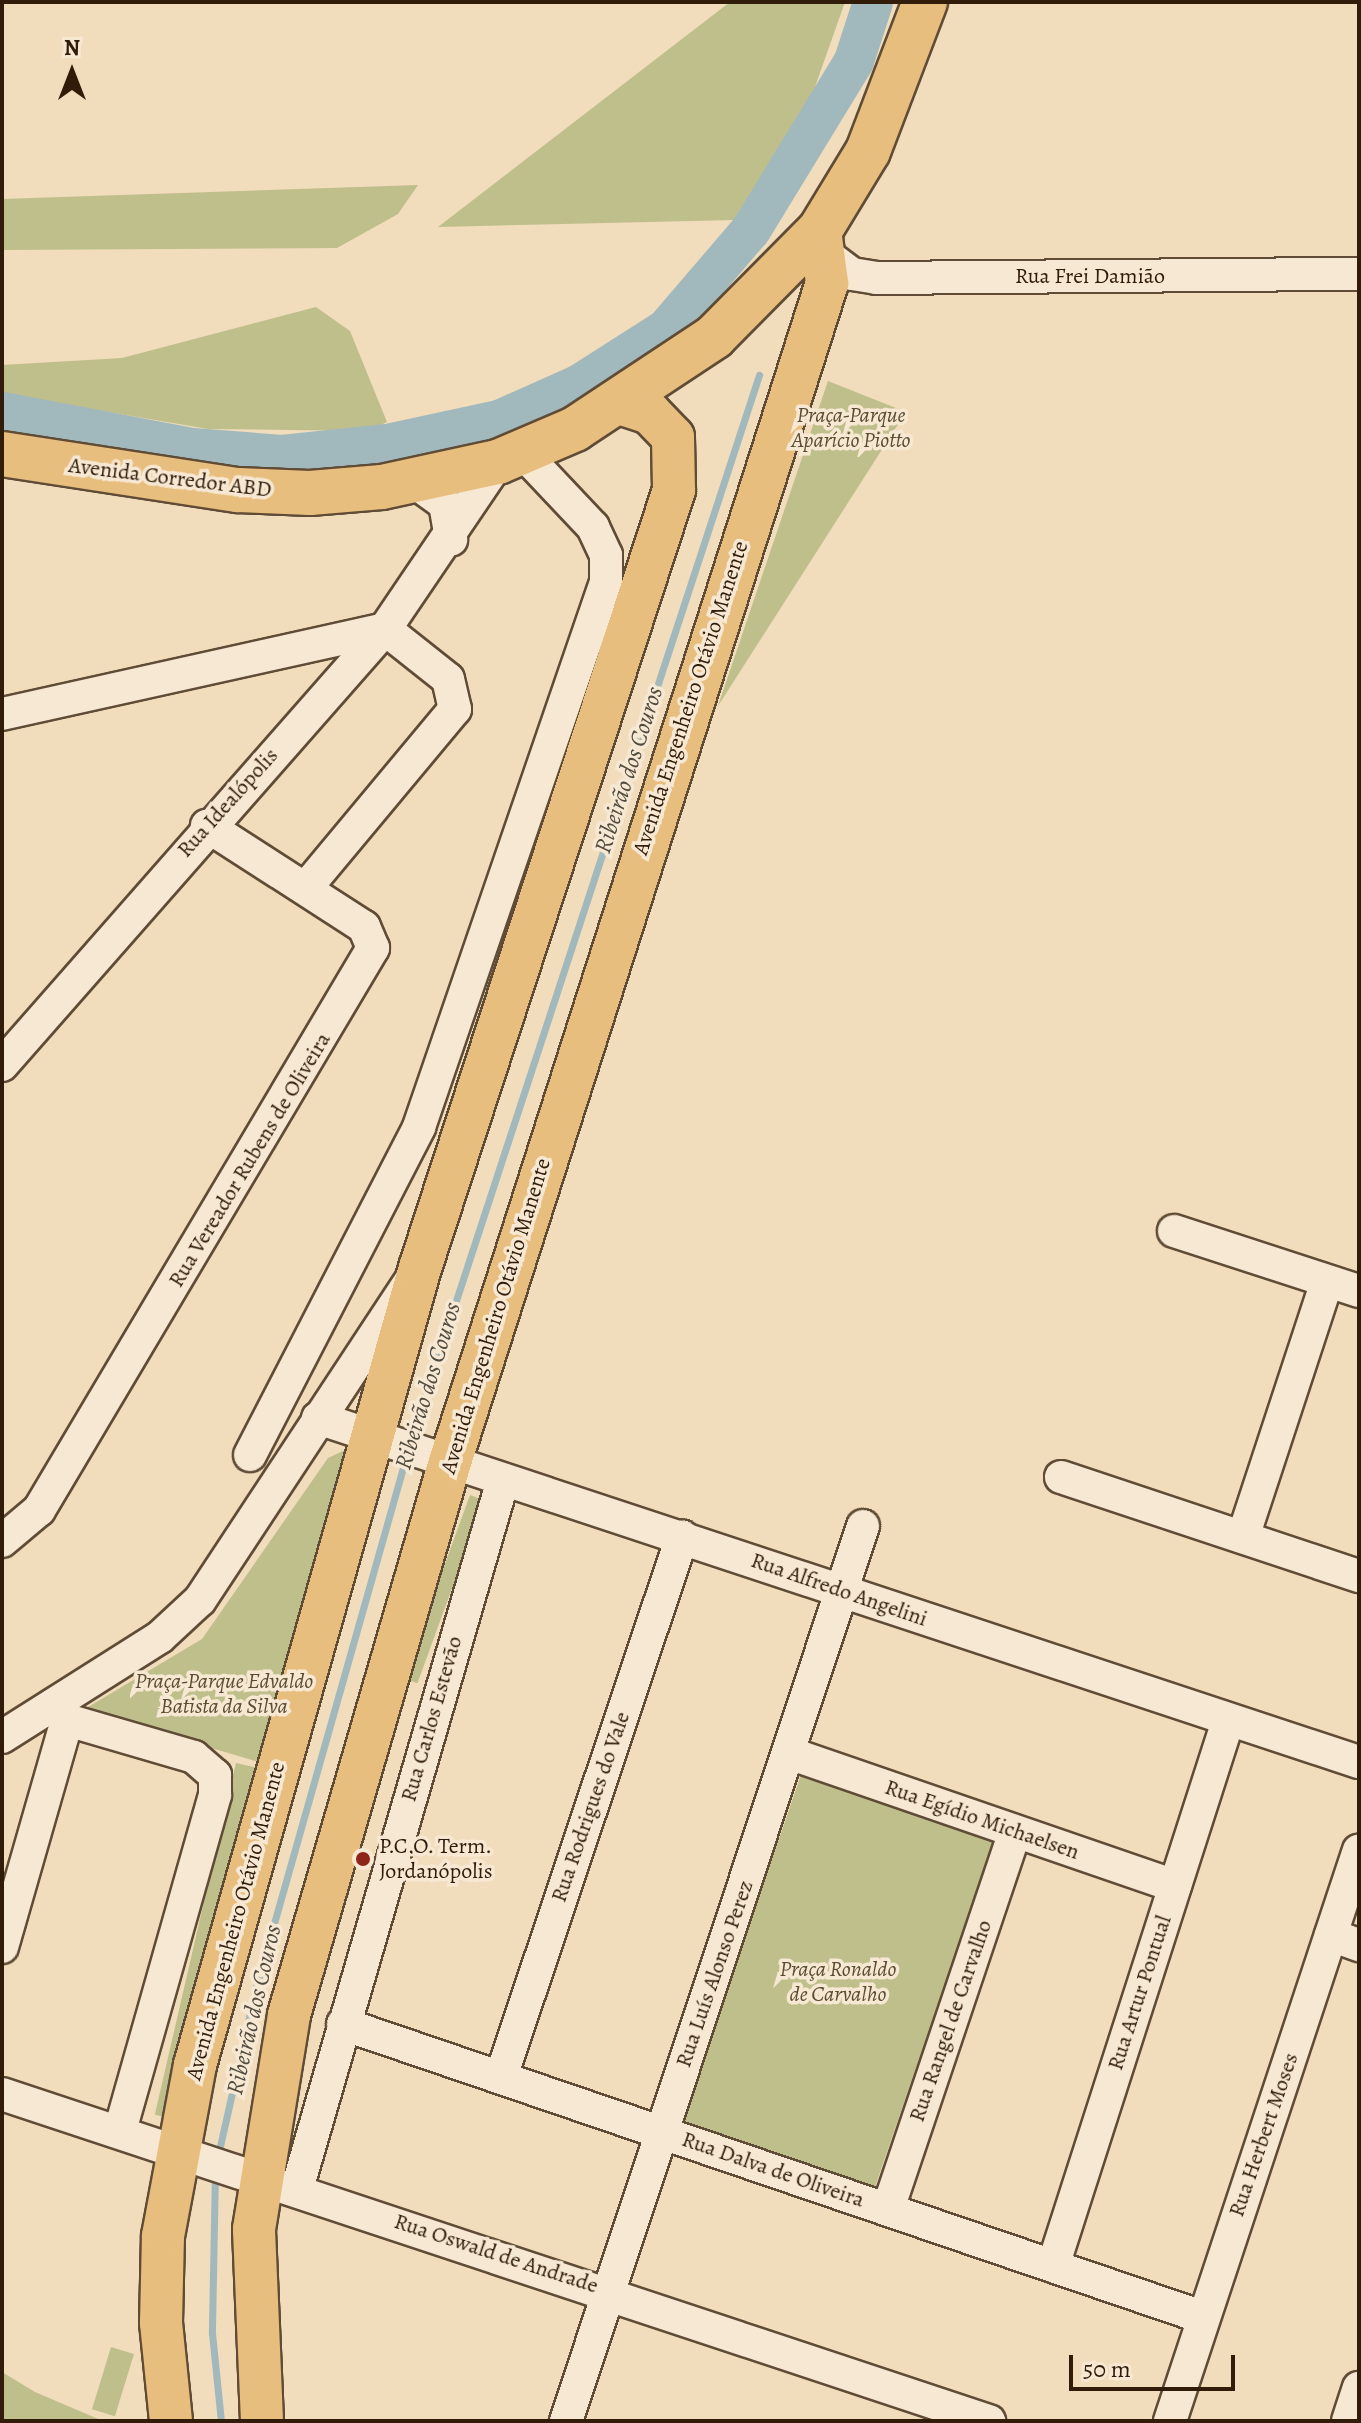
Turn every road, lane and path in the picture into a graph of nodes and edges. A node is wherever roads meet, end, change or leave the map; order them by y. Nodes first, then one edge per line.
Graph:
1 (925, 2) edge
2 (824, 243) junction
3 (1359, 274) edge
4 (622, 404) junction
5 (2, 454) edge
6 (511, 458) junction
7 (412, 480) junction
8 (451, 539) junction
9 (385, 629) junction
10 (2, 714) edge
11 (207, 826) junction
12 (306, 888) junction
13 (2, 1065) edge
14 (1174, 1231) dead end
15 (420, 1268) junction
16 (1327, 1281) junction
17 (1359, 1291) edge
18 (318, 1418) junction
19 (378, 1438) junction
20 (250, 1455) dead end
21 (440, 1459) junction
22 (1061, 1477) dead end
23 (503, 1480) junction
24 (863, 1526) dead end
25 (682, 1537) junction
26 (1243, 1537) junction
27 (2, 1541) edge
28 (1359, 1576) edge
29 (842, 1591) junction
30 (60, 1712) junction
31 (1228, 1721) junction
32 (2, 1737) edge
33 (789, 1753) junction
34 (1359, 1762) edge
35 (1015, 1832) junction
36 (1359, 1850) edge
37 (1175, 1886) junction
38 (1345, 1940) edge
39 (2, 1947) edge
40 (343, 2024) junction
41 (501, 2077) junction
42 (2, 2094) edge
43 (120, 2131) junction
44 (661, 2132) junction
45 (186, 2154) junction
46 (265, 2179) junction
47 (888, 2209) junction
48 (1053, 2266) junction
49 (608, 2291) junction
50 (1202, 2317) junction
51 (1359, 2388) edge
52 (171, 2421) edge
53 (262, 2421) edge
54 (566, 2421) edge
55 (989, 2421) edge
56 (1170, 2421) edge
57 (1348, 2421) edge

1 - 2 highway, Avenida Corredor ABD
2 - 3 street, Rua Frei Damião
2 - 4 highway, Avenida Corredor ABD
2 - 21 main road, Avenida Engenheiro Otávio Manente
4 - 6 highway, Avenida Corredor ABD
4 - 15 main road, Avenida Engenheiro Otávio Manente
5 - 7 highway, Avenida Corredor ABD
6 - 7 highway, Avenida Corredor ABD
6 - 8 street, Rua Idealópolis
6 - 20 street
7 - 8 street
8 - 9 street, Rua Idealópolis
9 - 10 street
9 - 11 street, Rua Idealópolis
9 - 12 street
11 - 12 street, Rua Vereador Rubens de Oliveira
11 - 13 street, Rua Idealópolis
12 - 27 street, Rua Vereador Rubens de Oliveira
14 - 16 street
15 - 18 street
15 - 19 main road, Avenida Engenheiro Otávio Manente
16 - 17 street
16 - 26 street
18 - 19 street, Rua Alfredo Angelini
18 - 30 street
19 - 21 street, Rua Alfredo Angelini
19 - 45 main road, Avenida Engenheiro Otávio Manente
21 - 23 street, Rua Alfredo Angelini
21 - 46 main road, Avenida Engenheiro Otávio Manente
22 - 26 street
23 - 25 street, Rua Alfredo Angelini
23 - 40 street, Rua Carlos Estevão
24 - 29 street, Rua Luís Alonso Perez
25 - 29 street, Rua Alfredo Angelini
25 - 41 street, Rua Rodrigues do Vale
26 - 28 street
29 - 31 street, Rua Alfredo Angelini
29 - 33 street, Rua Luís Alonso Perez
30 - 32 street
30 - 39 street
30 - 43 street
31 - 34 street, Rua Alfredo Angelini
31 - 37 street, Rua Artur Pontual
33 - 35 street, Rua Egídio Michaelsen
33 - 44 street, Rua Luís Alonso Perez
35 - 37 street, Rua Egídio Michaelsen
35 - 47 street, Rua Rangel de Carvalho
36 - 38 street, Rua Herbert Moses
37 - 48 street, Rua Artur Pontual
38 - 50 street, Rua Herbert Moses
40 - 41 street, Rua Dalva de Oliveira
40 - 46 street, Rua Carlos Estevão
41 - 44 street, Rua Dalva de Oliveira
42 - 43 street, Rua Oswald de Andrade
43 - 45 street, Rua Oswald de Andrade
44 - 47 street, Rua Dalva de Oliveira
44 - 49 street, Rua Luís Alonso Perez
45 - 46 street, Rua Oswald de Andrade
45 - 52 main road, Avenida Engenheiro Otávio Manente
46 - 49 street, Rua Oswald de Andrade
46 - 53 main road, Avenida Engenheiro Otávio Manente
47 - 48 street, Rua Dalva de Oliveira
48 - 50 street, Rua Dalva de Oliveira
49 - 54 street, Rua Luís Alonso Perez
49 - 55 street, Rua Oswald de Andrade
50 - 56 street, Rua Herbert Moses
51 - 57 street

